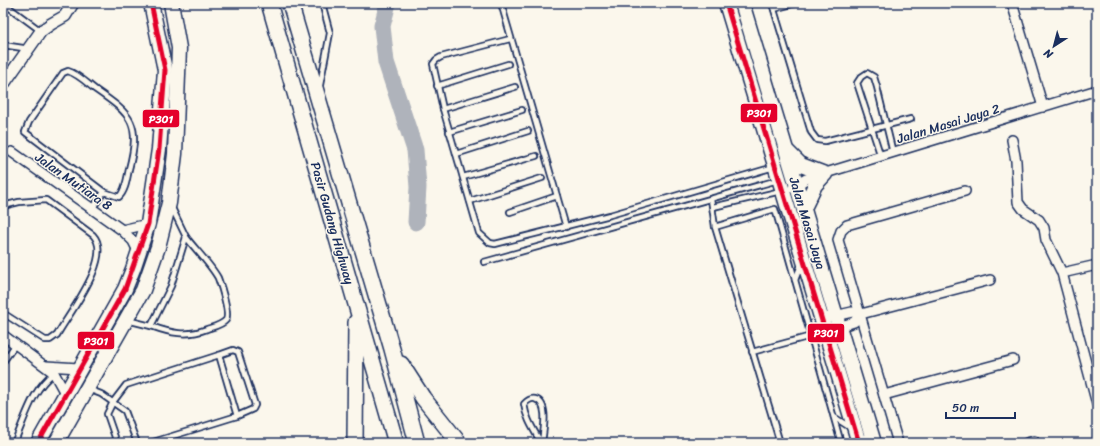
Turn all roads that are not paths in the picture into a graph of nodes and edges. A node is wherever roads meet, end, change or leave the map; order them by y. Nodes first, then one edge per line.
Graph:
1 (3, 3) edge
2 (73, 3) edge
3 (151, 3) edge
4 (171, 3) edge
5 (269, 3) edge
6 (290, 3) edge
7 (322, 3) edge
8 (501, 3) edge
9 (726, 3) edge
10 (742, 3) edge
11 (772, 3) edge
12 (796, 3) edge
13 (1012, 3) edge
14 (774, 9) junction
15 (41, 31) junction
16 (510, 39) junction
17 (3, 45) edge
18 (27, 51) junction
19 (512, 63) junction
20 (3, 85) edge
21 (437, 86) junction
22 (519, 86) junction
23 (1097, 90) edge
24 (317, 96) junction
25 (442, 108) junction
26 (526, 108) junction
27 (1043, 108) junction
28 (911, 118) dead end
29 (886, 126) junction
30 (872, 129) junction
31 (532, 130) junction
32 (449, 132) junction
33 (1012, 140) dead end
34 (786, 150) junction
35 (12, 152) dead end
36 (893, 153) junction
37 (456, 154) junction
38 (540, 155) junction
39 (881, 157) junction
40 (825, 174) junction
41 (546, 177) junction
42 (463, 178) junction
43 (780, 179) junction
44 (799, 181) junction
45 (104, 192) junction
46 (965, 192) dead end
47 (557, 196) junction
48 (711, 199) junction
49 (470, 201) junction
50 (169, 203) junction
51 (3, 206) edge
52 (713, 207) junction
53 (804, 208) junction
54 (92, 209) junction
55 (510, 212) dead end
56 (148, 224) junction
57 (566, 227) junction
58 (715, 227) junction
59 (122, 230) junction
60 (186, 237) junction
61 (139, 253) junction
62 (804, 259) junction
63 (484, 262) dead end
64 (1097, 265) edge
65 (1062, 273) junction
66 (795, 280) junction
67 (990, 280) dead end
68 (356, 305) junction
69 (856, 313) junction
70 (4, 314) edge
71 (3, 320) edge
72 (127, 320) junction
73 (838, 321) junction
74 (824, 325) junction
75 (151, 326) junction
76 (3, 335) edge
77 (811, 336) junction
78 (16, 344) junction
79 (392, 349) junction
80 (752, 352) junction
81 (219, 355) junction
82 (1013, 360) dead end
83 (3, 362) edge
84 (79, 368) junction
85 (50, 370) junction
86 (87, 389) junction
87 (65, 393) junction
88 (884, 395) junction
89 (113, 402) junction
90 (1097, 404) edge
91 (237, 416) junction
92 (834, 417) junction
93 (855, 429) junction
94 (14, 443) edge
95 (38, 443) edge
96 (56, 443) edge
97 (116, 443) edge
98 (136, 443) edge
99 (150, 443) edge
100 (355, 443) edge
101 (396, 443) edge
102 (417, 443) edge
103 (459, 443) edge
104 (541, 443) edge
105 (780, 443) edge
106 (841, 443) edge
107 (859, 443) edge
108 (874, 443) edge
109 (898, 443) edge

1 - 15 lane
2 - 15 street
3 - 56 main road
4 - 50 main road
5 - 68 highway, Pasir Gudang Highway
6 - 24 highway, Pasir Gudang Highway
7 - 24 lane
8 - 16 lane
9 - 43 main road, Jalan Masai Jaya
10 - 34 main road, Jalan Masai Jaya
11 - 14 lane
12 - 14 lane
13 - 27 street
14 - 30 lane
15 - 18 street
16 - 19 lane
16 - 21 lane
17 - 18 lane
18 - 20 street
19 - 21 lane
19 - 22 lane
21 - 25 lane
22 - 25 lane
22 - 26 lane
23 - 27 street, Jalan Masai Jaya 2
24 - 79 highway, Pasir Gudang Highway
25 - 32 lane
26 - 31 lane
26 - 32 lane
27 - 36 street, Jalan Masai Jaya 2
28 - 29 lane
29 - 30 lane
29 - 30 lane
29 - 36 lane
30 - 39 lane
31 - 37 lane
31 - 38 lane
32 - 37 lane
33 - 65 street
34 - 40 main road
34 - 44 main road, Jalan Masai Jaya
35 - 54 street, Jalan Mutiara 8
36 - 39 street, Jalan Masai Jaya 2
37 - 42 lane
38 - 41 lane
38 - 42 lane
39 - 40 street, Jalan Masai Jaya 2
40 - 44 street, Jalan Masai Jaya 2
40 - 53 main road
41 - 47 lane
41 - 49 lane
42 - 49 lane
43 - 44 street, Jalan Masai Jaya 2
43 - 48 lane
43 - 52 lane
43 - 57 lane
43 - 62 main road, Jalan Masai Jaya
44 - 53 main road, Jalan Masai Jaya
45 - 45 lane
45 - 54 lane
46 - 69 street
47 - 55 lane
47 - 57 lane
48 - 52 lane
48 - 63 lane
49 - 57 lane
50 - 60 lane
50 - 72 main road
51 - 70 lane
52 - 58 lane
53 - 73 main road, Jalan Masai Jaya
54 - 59 street, Jalan Mutiara 8
56 - 59 street
56 - 61 main road
58 - 66 lane
58 - 80 lane
59 - 61 street, Jalan Mutiara 8
60 - 75 lane
60 - 75 lane
61 - 84 main road
62 - 66 lane
62 - 74 main road, Jalan Masai Jaya
64 - 65 street
65 - 90 street
66 - 77 lane
67 - 69 street
68 - 100 highway
68 - 101 highway, Pasir Gudang Highway
69 - 73 street
69 - 73 street
69 - 88 street
70 - 71 lane
72 - 75 lane
72 - 86 main road
73 - 74 street
73 - 108 main road, Jalan Masai Jaya
74 - 93 main road, Jalan Masai Jaya
76 - 78 street
77 - 80 lane
77 - 92 lane
78 - 83 lane
78 - 85 street
79 - 102 highway, Pasir Gudang Highway
79 - 103 highway
80 - 105 lane
81 - 89 lane
81 - 91 lane
81 - 91 lane
82 - 88 street
84 - 85 street
84 - 87 main road
85 - 87 street
85 - 94 lane
86 - 89 lane
86 - 96 main road
87 - 95 main road
88 - 109 street
89 - 97 lane
89 - 98 lane
91 - 99 lane
92 - 93 lane
92 - 106 lane
93 - 107 main road, Jalan Masai Jaya
104 - 104 lane

